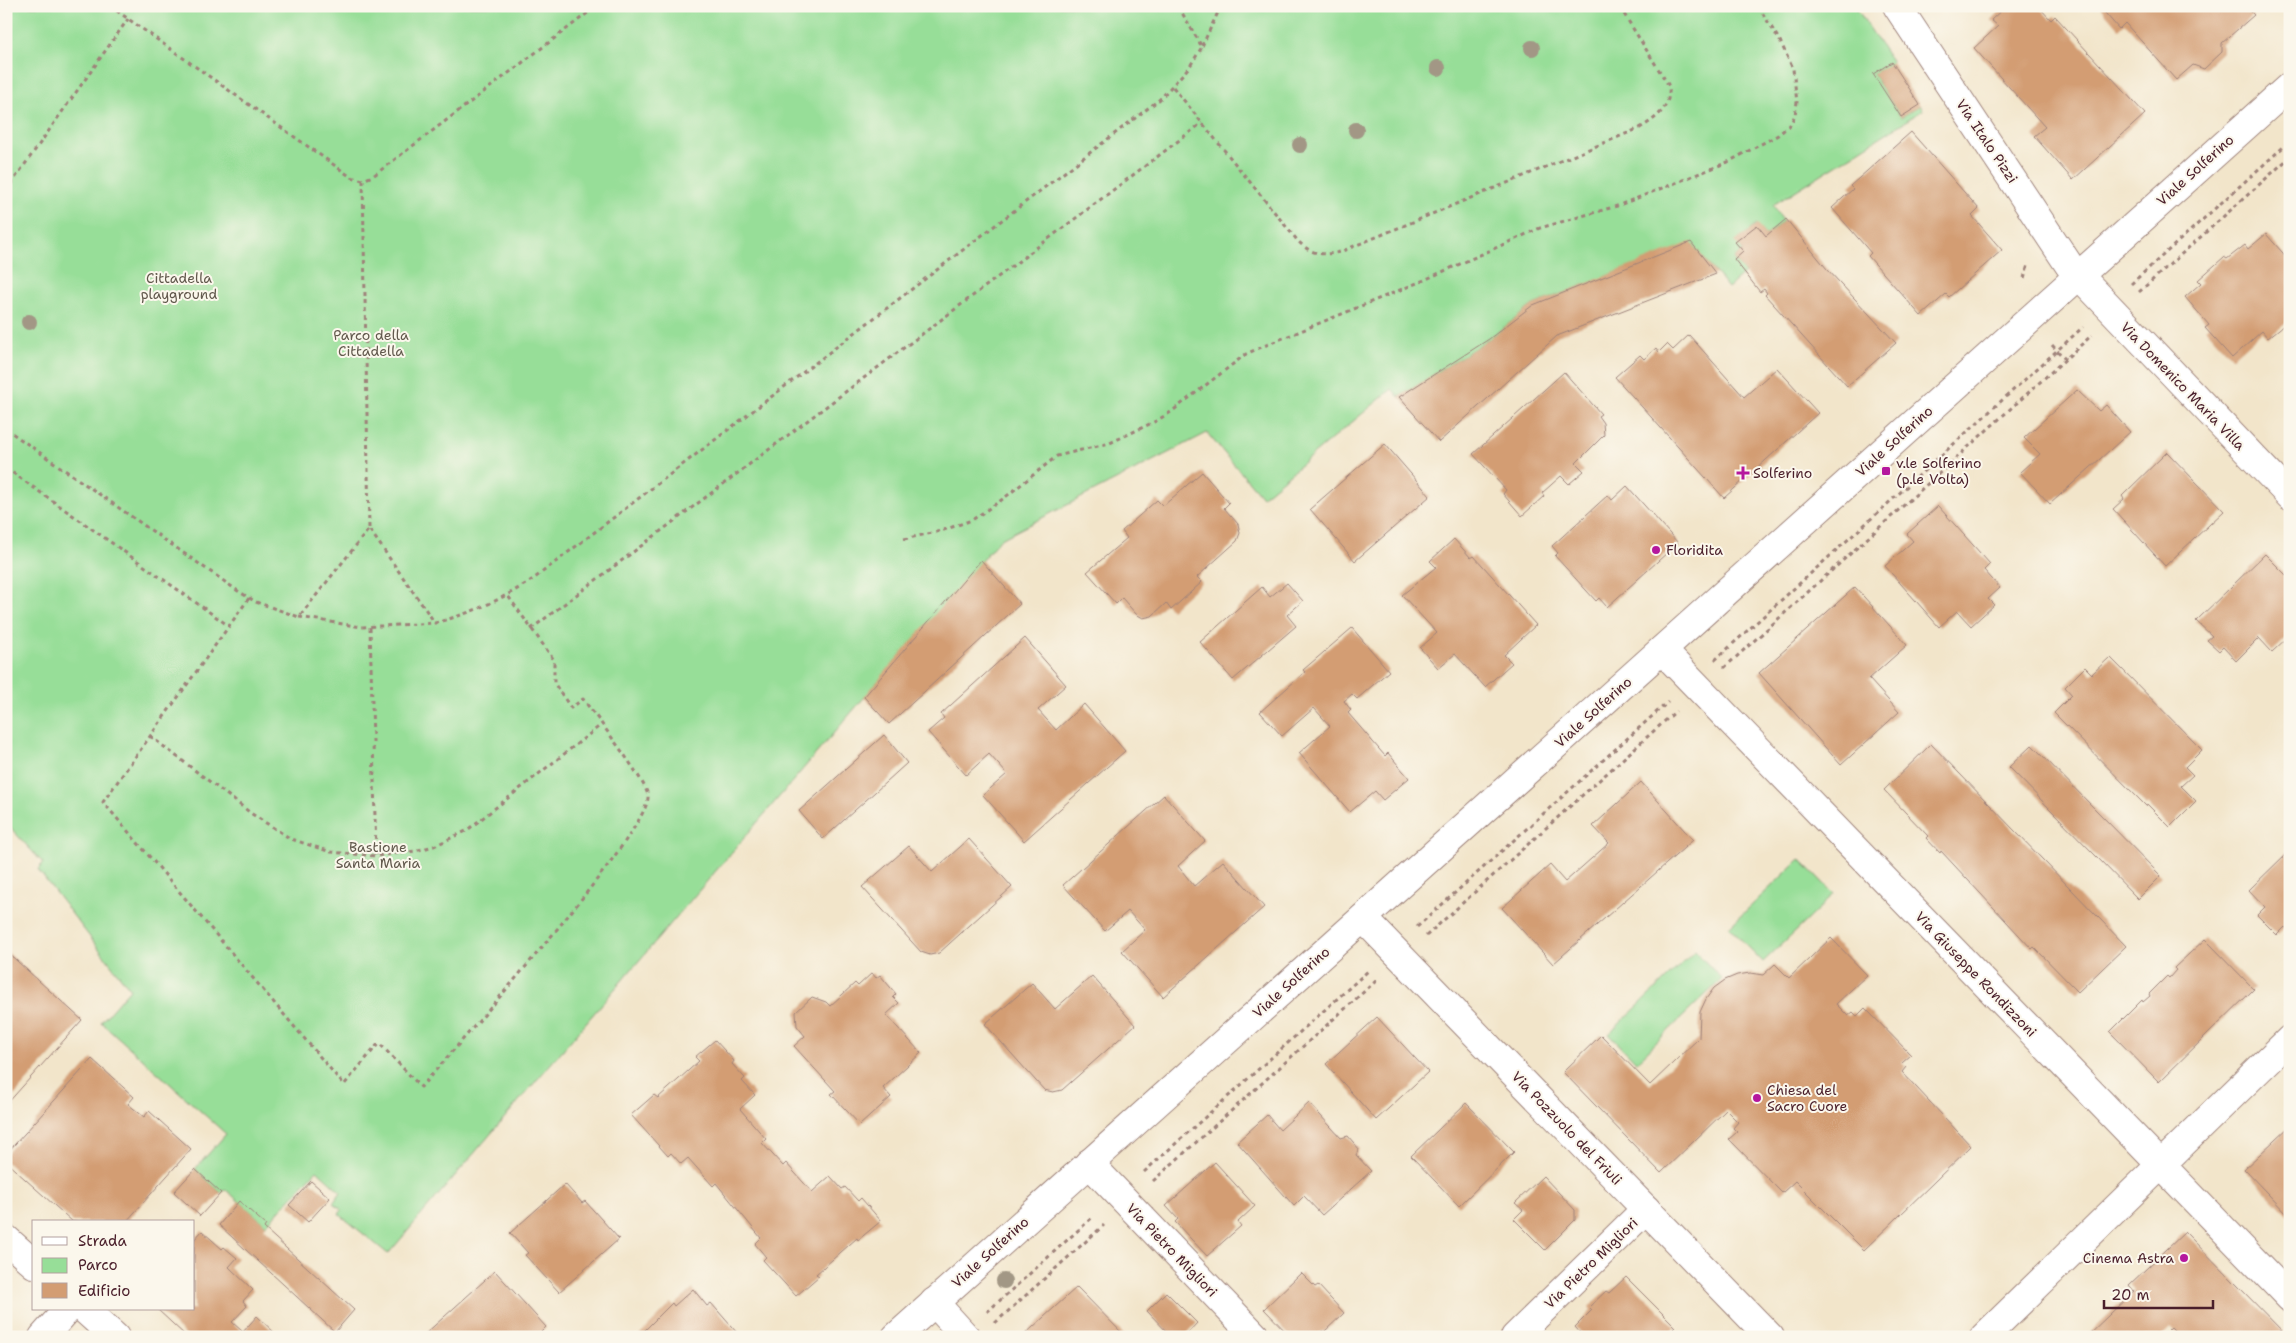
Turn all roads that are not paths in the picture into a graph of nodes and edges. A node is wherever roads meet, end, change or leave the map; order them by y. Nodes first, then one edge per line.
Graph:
1 (1897, 6) edge
2 (2290, 86) edge
3 (2078, 276) junction
4 (2290, 496) edge
5 (1662, 650) junction
6 (1363, 918) junction
7 (2290, 1039) edge
8 (1089, 1163) junction
9 (2160, 1165) junction
10 (1646, 1209) junction
11 (6, 1239) edge
12 (32, 1262) edge
13 (2290, 1298) edge
14 (934, 1302) junction
15 (67, 1310) edge
16 (85, 1310) edge
17 (964, 1335) edge
18 (43, 1337) edge
19 (115, 1337) edge
20 (896, 1337) edge
21 (1256, 1337) edge
22 (1515, 1337) edge
23 (1770, 1337) edge
24 (1984, 1337) edge

1 - 3 street, Via Italo Pizzi
2 - 3 street, Viale Solferino
3 - 4 street, Via Domenico Maria Villa
3 - 5 street, Viale Solferino
5 - 6 street, Viale Solferino
5 - 9 street, Via Giuseppe Rondizzoni
6 - 8 street, Viale Solferino
6 - 10 street, Via Pozzuolo del Friuli
7 - 9 street
8 - 14 street, Viale Solferino
8 - 21 street, Via Pietro Migliori
9 - 13 street, Via Giuseppe Rondizzoni
9 - 24 street
10 - 22 street, Via Pietro Migliori
10 - 23 street, Via Pozzuolo del Friuli
11 - 12 street
14 - 17 street
14 - 20 street, Viale Solferino
15 - 18 street
16 - 19 street

